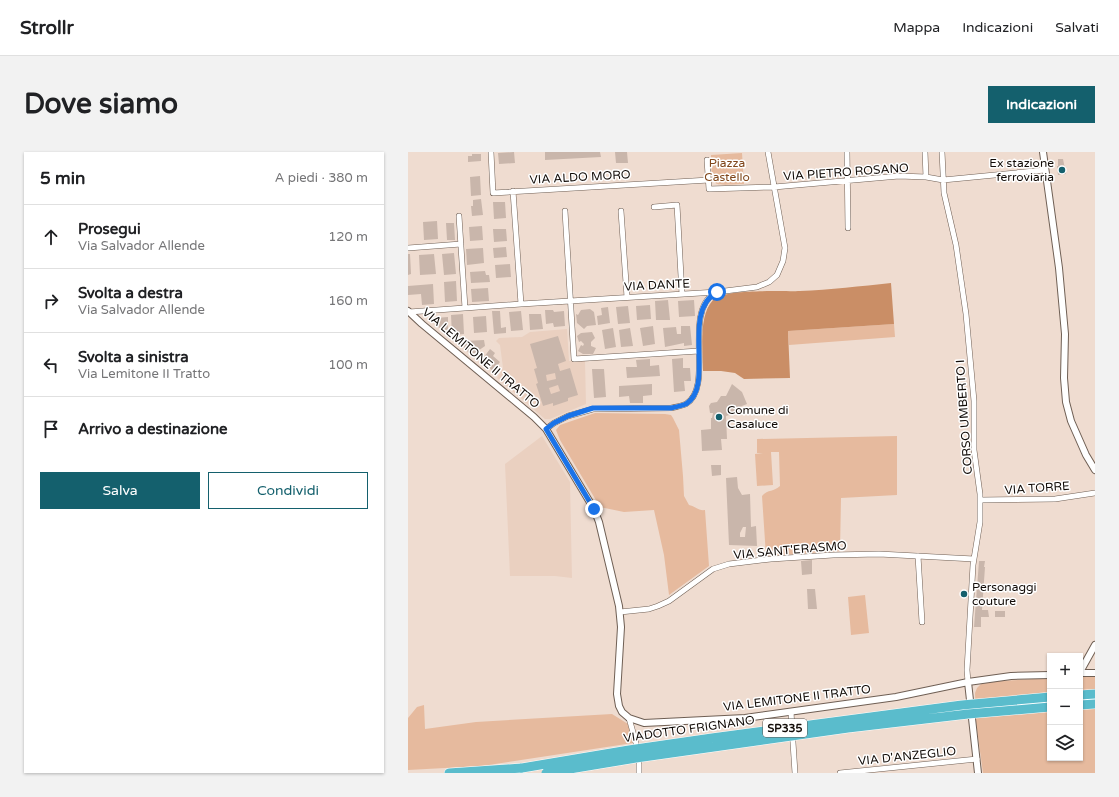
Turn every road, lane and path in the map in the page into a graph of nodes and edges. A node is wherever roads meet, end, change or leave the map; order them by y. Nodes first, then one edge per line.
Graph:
1 (491, 152) edge
2 (768, 152) edge
3 (847, 152) edge
4 (925, 152) edge
5 (942, 152) edge
6 (1042, 152) edge
7 (707, 160) dead end
8 (1045, 170) junction
9 (926, 177) junction
10 (709, 180) junction
11 (848, 180) junction
12 (943, 180) junction
13 (774, 187) junction
14 (513, 192) junction
15 (654, 207) dead end
16 (621, 211) dead end
17 (565, 212) dead end
18 (459, 216) dead end
19 (848, 228) dead end
20 (461, 244) junction
21 (408, 248) edge
22 (717, 292) junction
23 (682, 294) junction
24 (627, 297) junction
25 (571, 300) junction
26 (520, 304) junction
27 (465, 308) junction
28 (409, 311) edge
29 (699, 351) junction
30 (546, 429) junction
31 (1095, 470) edge
32 (1095, 493) edge
33 (980, 500) junction
34 (918, 556) junction
35 (974, 559) junction
36 (620, 612) junction
37 (922, 622) dead end
38 (1095, 645) edge
39 (1083, 667) edge
40 (1083, 673) edge
41 (1095, 673) edge
42 (1047, 674) edge
43 (968, 682) junction
44 (1095, 694) edge
45 (1083, 695) edge
46 (1047, 697) edge
47 (1095, 704) edge
48 (1083, 706) edge
49 (1047, 707) edge
50 (1083, 707) edge
51 (1095, 708) edge
52 (791, 712) junction
53 (629, 718) junction
54 (636, 743) dead end
55 (976, 759) junction
56 (639, 764) dead end
57 (449, 773) edge
58 (546, 773) edge
59 (639, 773) edge
60 (795, 773) edge
61 (840, 773) edge
62 (978, 773) edge

1 - 14 street, VIA ALDO MORO
2 - 13 street, VIA DANTE
3 - 11 street
4 - 9 street
5 - 12 street, CORSO UMBERTO I
6 - 8 street
7 - 10 street
8 - 12 street, VIA PIETRO ROSANO
8 - 31 street
9 - 11 street, VIA PIETRO ROSANO
9 - 12 street, VIA PIETRO ROSANO
10 - 13 street
10 - 14 street, VIA ALDO MORO
11 - 13 street, VIA PIETRO ROSANO
11 - 19 street
12 - 33 street, CORSO UMBERTO I
13 - 22 street, VIA DANTE
14 - 26 street
15 - 23 street
16 - 24 street
17 - 25 street
18 - 20 street
20 - 21 street
20 - 27 street
22 - 23 street, VIA DANTE
22 - 29 street
23 - 24 street, VIA DANTE
24 - 25 street, VIA DANTE
25 - 26 street, VIA DANTE
25 - 29 street
26 - 27 street, VIA DANTE
27 - 28 street, VIA DANTE
28 - 30 street, VIA LEMITONE II TRATTO
29 - 30 street
30 - 36 street, VIA LEMITONE II TRATTO
32 - 33 street, VIA TORRE
33 - 35 street, CORSO UMBERTO I
34 - 35 street, VIA SANT'ERASMO
34 - 36 street, VIA SANT'ERASMO
34 - 37 street
35 - 43 street, CORSO UMBERTO I
36 - 53 street, VIA LEMITONE II TRATTO
38 - 39 street
40 - 41 street
42 - 43 street, VIA LEMITONE II TRATTO
43 - 52 street, VIA LEMITONE II TRATTO
43 - 55 street
44 - 45 highway
46 - 57 highway, VIADOTTO FRIGNANO / SP335, bridge
47 - 48 highway
49 - 58 highway, VIADOTTO FRIGNANO / SP335, bridge
50 - 51 highway
52 - 53 street, VIA LEMITONE II TRATTO
52 - 60 street
53 - 54 street
55 - 61 street, VIA D'ANZEGLIO
55 - 62 street
56 - 59 street

